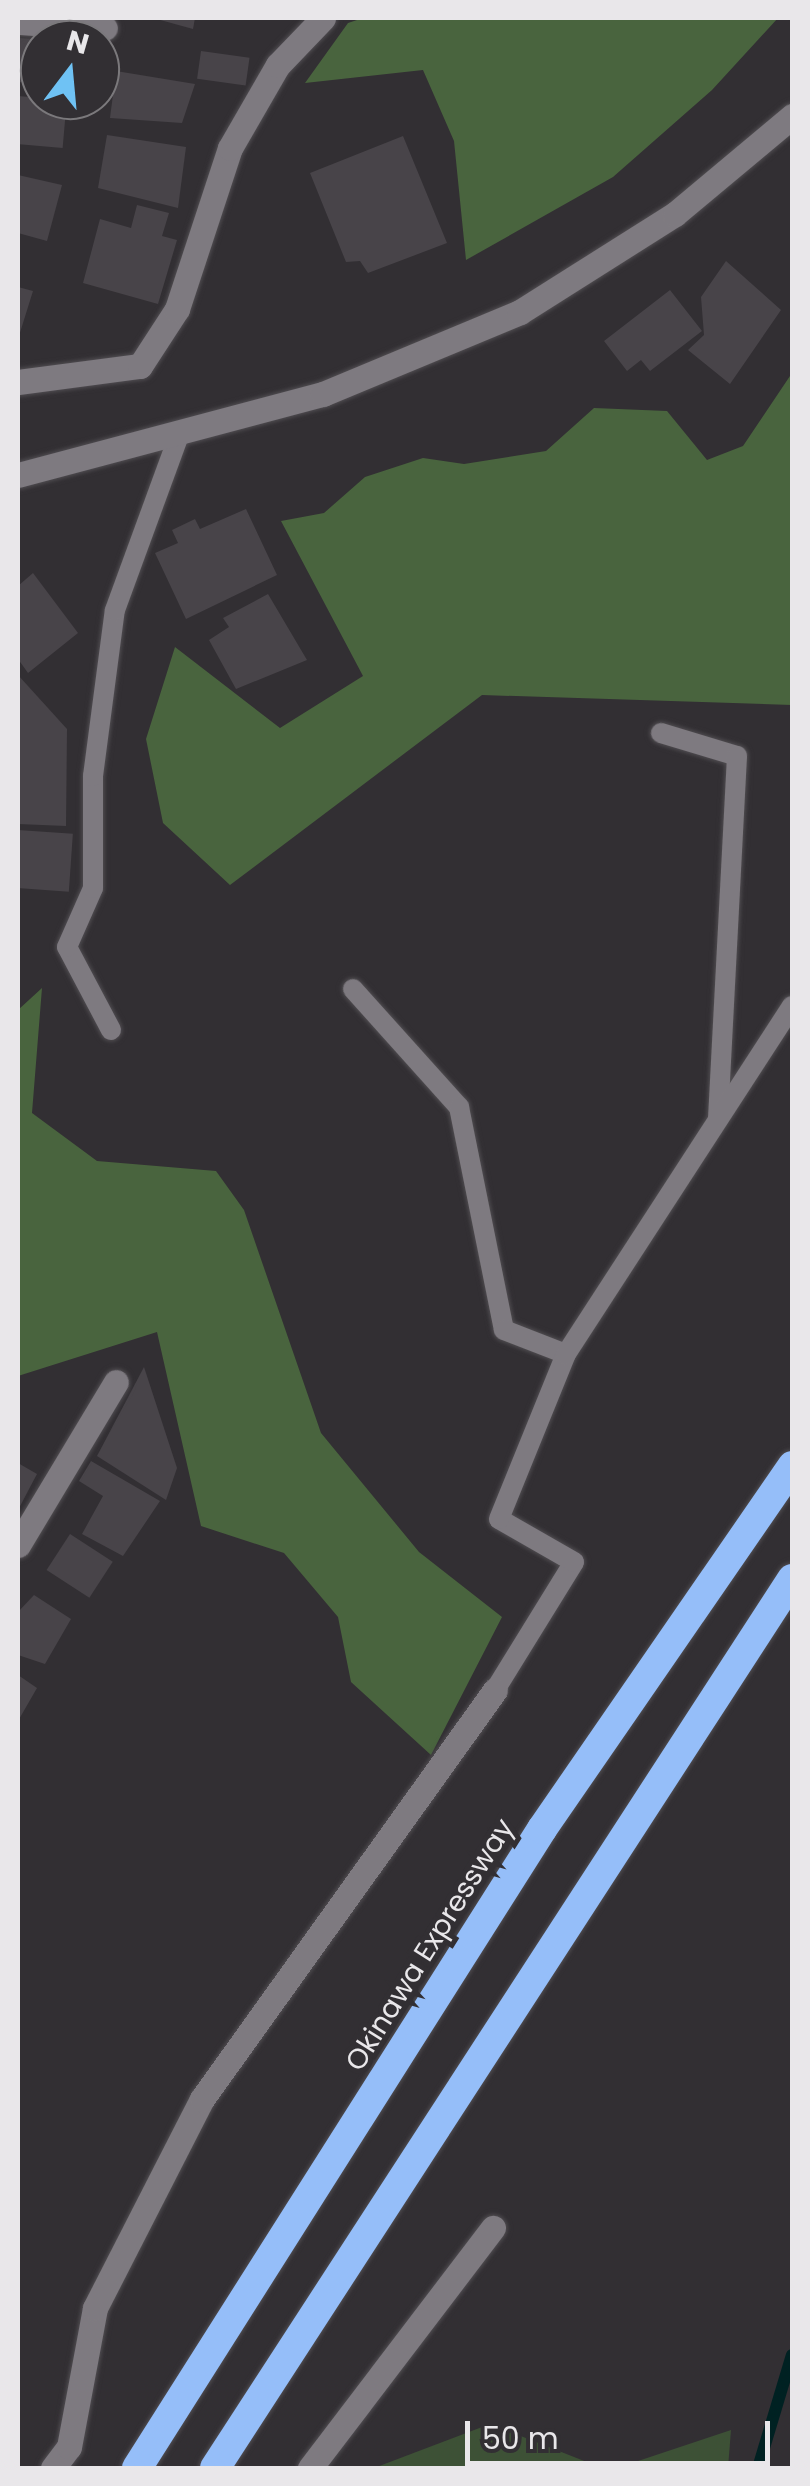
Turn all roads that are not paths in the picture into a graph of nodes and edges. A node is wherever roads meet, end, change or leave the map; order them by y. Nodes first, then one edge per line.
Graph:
1 (323, 18) edge
2 (792, 116) edge
3 (18, 382) edge
4 (178, 438) junction
5 (18, 475) edge
6 (662, 733) dead end
7 (353, 989) dead end
8 (792, 1006) edge
9 (110, 1030) dead end
10 (718, 1121) junction
11 (566, 1354) junction
12 (116, 1382) dead end
13 (792, 1466) edge
14 (18, 1545) edge
15 (792, 1578) edge
16 (495, 1690) joint
17 (494, 2228) dead end
18 (53, 2468) edge
19 (137, 2468) edge
20 (215, 2468) edge
21 (310, 2468) edge

1 - 3 street
2 - 4 street
4 - 5 street
4 - 9 lane
6 - 10 lane
7 - 11 lane
8 - 10 lane
10 - 11 lane
11 - 16 lane
12 - 14 street
13 - 19 highway, Okinawa Expressway
15 - 20 highway
16 - 18 street
17 - 21 street

